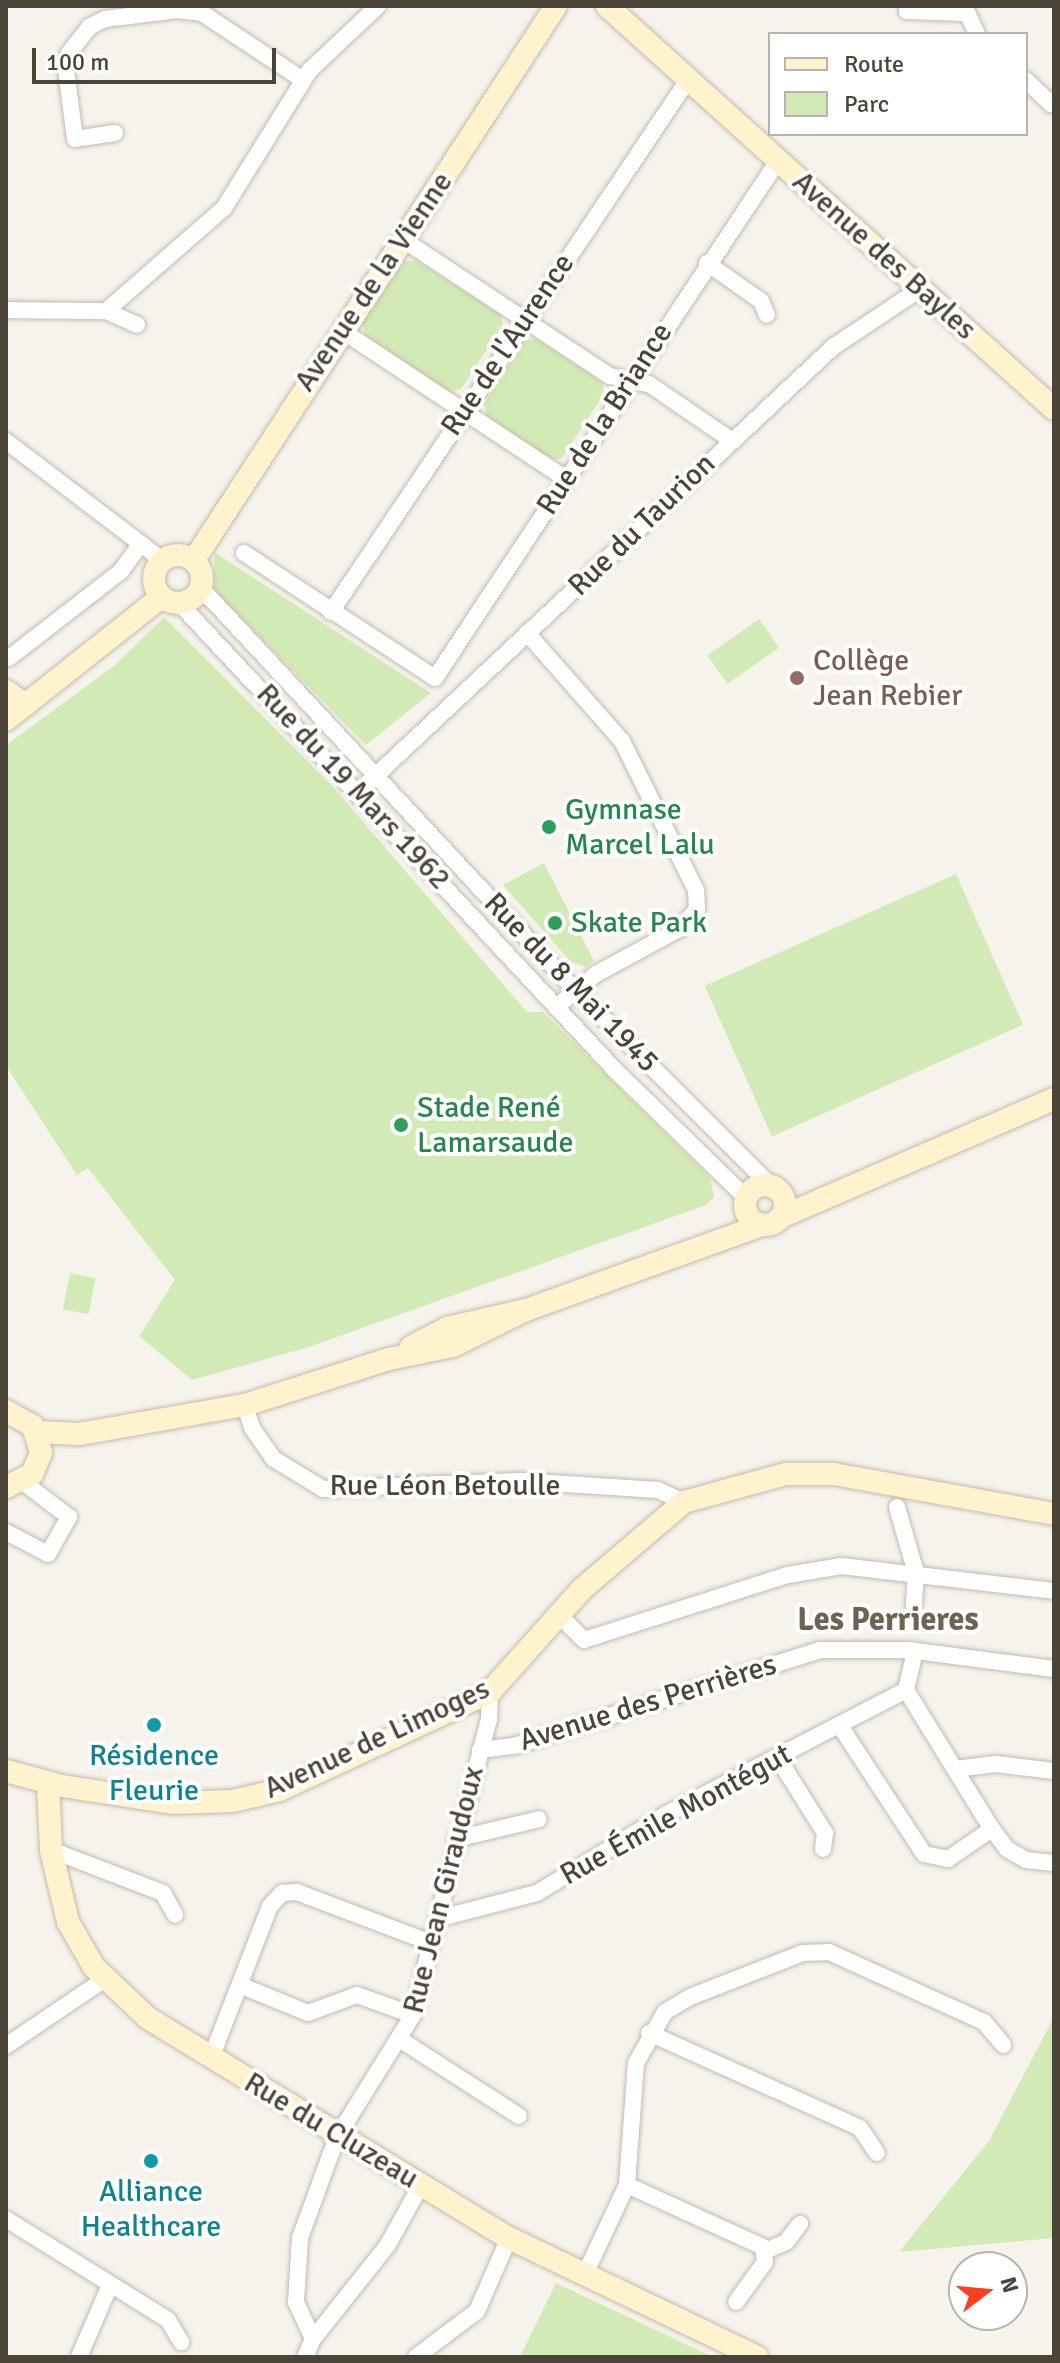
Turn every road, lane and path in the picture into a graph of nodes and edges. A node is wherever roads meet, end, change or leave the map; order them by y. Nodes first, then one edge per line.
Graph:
1 (378, 6) edge
2 (556, 6) edge
3 (607, 6) edge
4 (907, 6) edge
5 (203, 9) edge
6 (964, 10) edge
7 (976, 32) edge
8 (303, 80) junction
9 (688, 80) junction
10 (1028, 82) edge
11 (1053, 104) edge
12 (115, 133) dead end
13 (778, 161) junction
14 (402, 239) junction
15 (707, 263) junction
16 (920, 289) junction
17 (6, 310) edge
18 (106, 311) junction
19 (767, 315) dead end
20 (525, 319) junction
21 (137, 325) dead end
22 (341, 330) junction
23 (630, 381) junction
24 (1054, 409) edge
25 (463, 412) junction
26 (731, 440) junction
27 (6, 441) edge
28 (566, 479) junction
29 (141, 543) junction
30 (244, 553) dead end
31 (162, 560) junction
32 (194, 560) junction
33 (201, 588) junction
34 (171, 600) junction
35 (331, 612) junction
36 (527, 633) junction
37 (9, 658) dead end
38 (6, 691) edge
39 (25, 705) junction
40 (6, 720) edge
41 (376, 775) junction
42 (359, 791) junction
43 (575, 990) junction
44 (557, 1006) junction
45 (1054, 1099) edge
46 (765, 1206) junction
47 (245, 1405) junction
48 (6, 1411) edge
49 (45, 1440) junction
50 (15, 1484) edge
51 (684, 1502) junction
52 (897, 1507) dead end
53 (1054, 1514) edge
54 (6, 1532) edge
55 (916, 1573) junction
56 (1054, 1591) edge
57 (914, 1605) dead end
58 (558, 1614) junction
59 (915, 1651) junction
60 (1054, 1669) edge
61 (906, 1690) junction
62 (490, 1692) junction
63 (840, 1726) junction
64 (480, 1750) junction
65 (778, 1758) junction
66 (955, 1769) junction
67 (6, 1771) edge
68 (1054, 1771) edge
69 (48, 1783) junction
70 (539, 1819) dead end
71 (992, 1829) junction
72 (456, 1839) junction
73 (823, 1849) dead end
74 (51, 1850) junction
75 (1054, 1863) edge
76 (175, 1915) dead end
77 (437, 1919) junction
78 (431, 1943) junction
79 (105, 1979) junction
80 (242, 1986) junction
81 (413, 2015) junction
82 (649, 2033) junction
83 (401, 2040) junction
84 (1003, 2045) dead end
85 (6, 2046) edge
86 (211, 2058) junction
87 (519, 2116) dead end
88 (337, 2137) junction
89 (877, 2153) dead end
90 (421, 2185) junction
91 (627, 2185) junction
92 (6, 2219) edge
93 (800, 2224) dead end
94 (509, 2238) junction
95 (765, 2251) junction
96 (584, 2276) junction
97 (110, 2285) junction
98 (736, 2302) dead end
99 (313, 2339) junction
100 (181, 2342) dead end
101 (79, 2357) edge
102 (305, 2357) edge
103 (416, 2357) edge
104 (757, 2357) edge

1 - 8 street
2 - 14 main road, Avenue de la Vienne
3 - 9 main road, Avenue des Bayles
4 - 6 street
5 - 8 street
5 - 12 street
6 - 7 street
8 - 18 street
9 - 13 main road, Avenue des Bayles
9 - 20 street, Rue de l'Aurence
10 - 11 street
13 - 15 street, Rue de la Briance
13 - 16 main road, Avenue des Bayles
14 - 20 street
14 - 22 main road, Avenue de la Vienne
15 - 19 street
15 - 23 street, Rue de la Briance
16 - 24 main road, Avenue des Bayles
16 - 26 street, Rue du Taurion
17 - 18 street
18 - 21 street
20 - 23 street
20 - 25 street, Rue de l'Aurence
22 - 25 street
22 - 32 main road, Avenue de la Vienne
23 - 26 street
23 - 28 street, Rue de la Briance
25 - 28 street
25 - 35 street, Rue de l'Aurence
26 - 36 street, Rue du Taurion
27 - 29 street
28 - 35 street, Rue de la Briance
29 - 31 street
29 - 37 street
30 - 35 street
31 - 32 main road
31 - 34 main road
32 - 33 main road
33 - 34 main road
33 - 41 street, Rue du 8 Mai 1945
34 - 39 main road
34 - 42 street, Rue du 19 Mars 1962
36 - 41 street, Rue du Taurion
36 - 43 street
38 - 39 main road
39 - 40 main road
41 - 42 street
41 - 43 street, Rue du 8 Mai 1945
42 - 44 street, Rue du 19 Mars 1962
43 - 44 street
43 - 46 street, Rue du 8 Mai 1945
44 - 46 street, Rue du 19 Mars 1962
45 - 46 main road
46 - 47 main road
47 - 49 main road
47 - 51 street, Rue Léon Betoulle
48 - 49 main road
49 - 50 main road
50 - 54 street
51 - 53 main road, Avenue de Limoges
51 - 58 main road, Avenue de Limoges
52 - 55 street
55 - 56 street
55 - 57 street
55 - 58 street
58 - 62 main road, Avenue de Limoges
59 - 60 street, Avenue des Perrières
59 - 61 street
59 - 64 street, Avenue des Perrières
61 - 63 street, Rue Émile Montégut
61 - 66 street
62 - 64 street, Rue Jean Giraudoux
62 - 69 main road, Avenue de Limoges
63 - 65 street, Rue Émile Montégut
63 - 71 street
64 - 72 street, Rue Jean Giraudoux
65 - 73 street
65 - 77 street, Rue Émile Montégut
66 - 68 street
66 - 71 street
67 - 69 main road, Avenue de Limoges
69 - 74 main road, Rue du Cluzeau
70 - 72 street
71 - 75 street
72 - 77 street, Rue Jean Giraudoux
74 - 76 street
74 - 79 main road, Rue du Cluzeau
77 - 78 street, Rue Jean Giraudoux
78 - 80 street
78 - 81 street, Rue Jean Giraudoux
79 - 85 street
79 - 86 main road, Rue du Cluzeau
80 - 81 street
80 - 86 street
81 - 83 street, Rue Jean Giraudoux
82 - 84 street
82 - 89 street
82 - 91 street
83 - 87 street, Rue Jean Giraudoux
83 - 88 street, Rue Jean Giraudoux
86 - 88 main road, Rue du Cluzeau
88 - 90 main road, Rue du Cluzeau
88 - 99 street, Rue Jean Giraudoux
90 - 94 main road, Rue du Cluzeau
90 - 99 street
91 - 95 street
91 - 96 street
92 - 97 street
93 - 95 street
94 - 96 main road, Rue du Cluzeau
94 - 103 street
95 - 98 street
96 - 104 main road, Rue du Cluzeau
97 - 100 street
97 - 101 street
99 - 102 street

